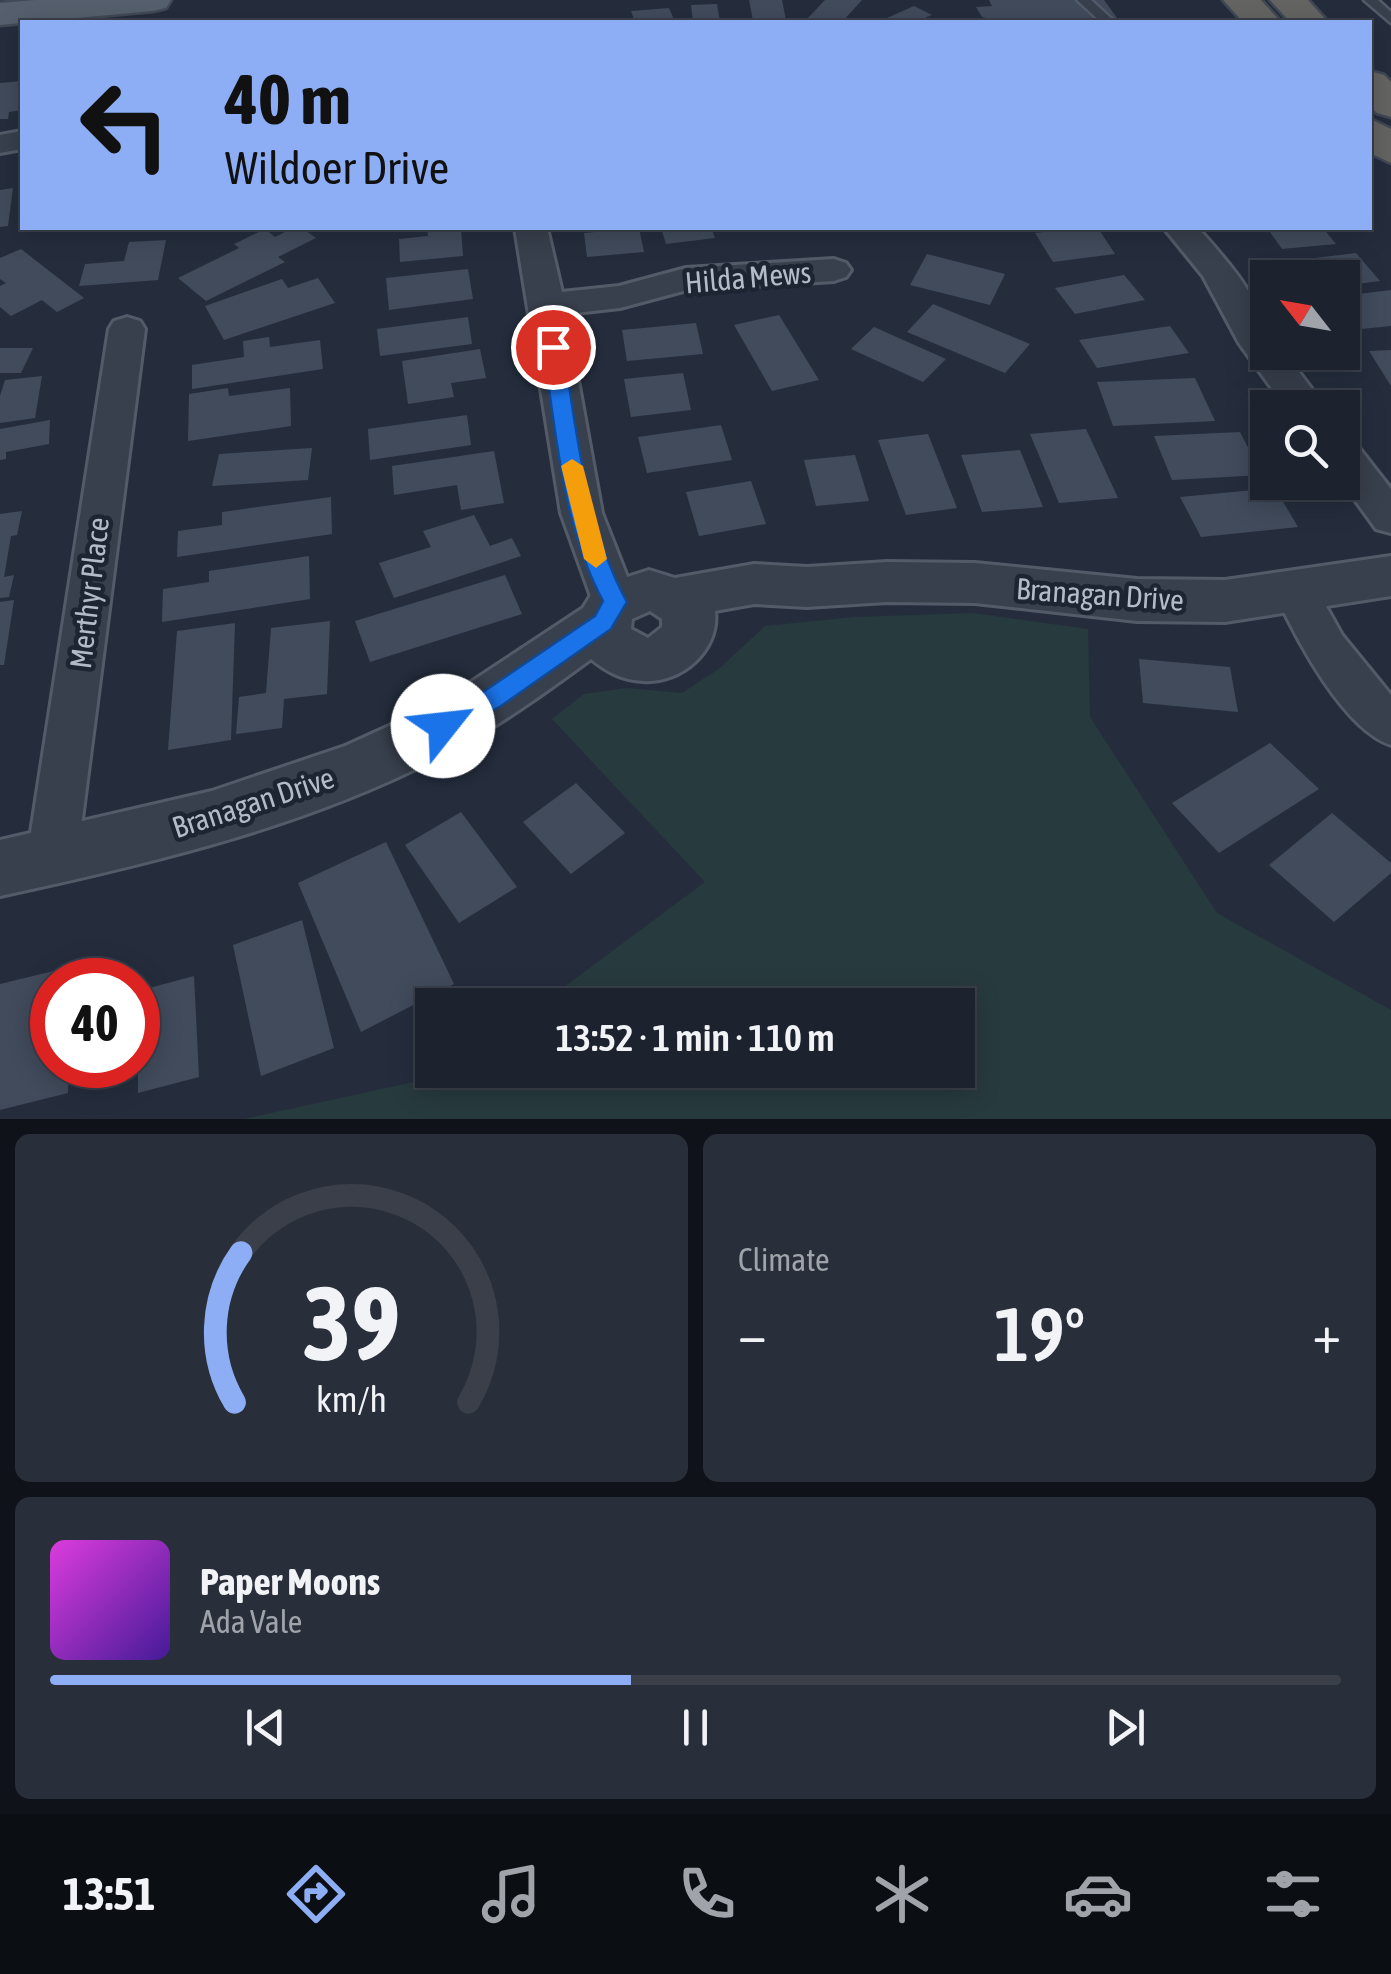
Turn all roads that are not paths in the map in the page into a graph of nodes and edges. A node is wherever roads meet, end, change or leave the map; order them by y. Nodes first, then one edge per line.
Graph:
1 (153, 0) edge
2 (1105, 0) edge
3 (1241, 0) edge
4 (1288, 0) edge
5 (1370, 0) edge
6 (1086, 3) edge
7 (0, 14) edge
8 (1106, 20) edge
9 (1260, 20) edge
10 (1308, 20) edge
11 (1391, 20) edge
12 (1372, 86) edge
13 (1391, 105) edge
14 (1372, 133) edge
15 (1391, 152) edge
16 (531, 230) edge
17 (1182, 230) edge
18 (833, 269) dead end
19 (545, 305) junction
20 (127, 329) dead end
21 (1293, 390) edge
22 (1360, 478) edge
23 (1391, 518) edge
24 (1391, 576) edge
25 (1297, 594) junction
26 (640, 617) junction
27 (1391, 726) edge
28 (26, 863) edge

1 - 7 main road
2 - 6 lane
3 - 9 highway
4 - 10 highway
5 - 11 lane
6 - 8 lane
12 - 13 highway
14 - 15 highway
16 - 19 street
17 - 21 street
18 - 19 street, Hilda Mews
19 - 26 street
20 - 28 street, Merthyr Place
22 - 23 street
24 - 25 street, Branagan Drive
25 - 26 street, Branagan Drive
25 - 27 street
26 - 28 street, Branagan Drive

